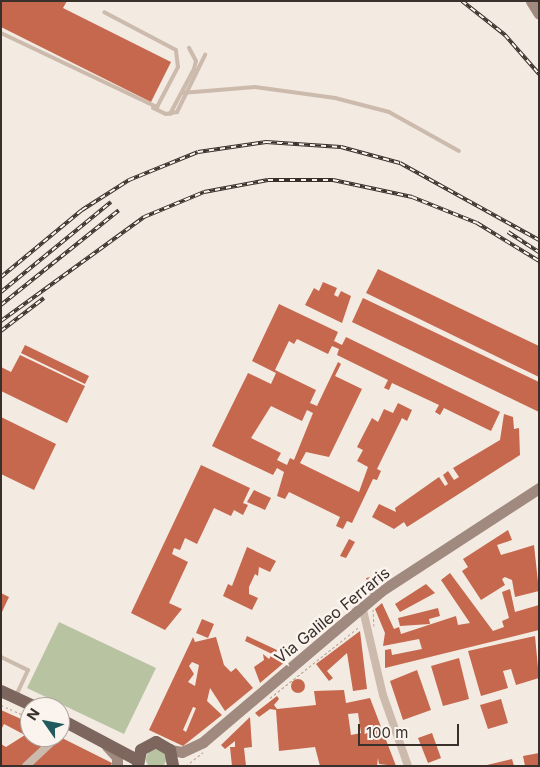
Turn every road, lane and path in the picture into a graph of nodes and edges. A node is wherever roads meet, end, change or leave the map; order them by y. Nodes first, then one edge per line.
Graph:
1 (531, 1) edge
2 (104, 12) dead end
3 (539, 14) edge
4 (1, 33) edge
5 (188, 48) dead end
6 (205, 55) dead end
7 (182, 93) junction
8 (189, 94) junction
9 (152, 108) junction
10 (170, 114) junction
11 (459, 151) dead end
12 (539, 488) edge
13 (375, 606) dead end
14 (362, 610) junction
15 (375, 626) dead end
16 (365, 628) dead end
17 (1, 658) edge
18 (1, 691) edge
19 (15, 698) junction
20 (268, 699) dead end
21 (20, 700) edge
22 (1, 705) edge
23 (20, 714) edge
24 (70, 727) edge
25 (89, 734) junction
26 (203, 742) junction
27 (109, 743) junction
28 (145, 746) junction
29 (46, 747) edge
30 (170, 750) junction
31 (200, 755) dead end
32 (135, 764) edge
33 (26, 766) edge
34 (117, 766) edge
35 (174, 766) edge
36 (186, 766) edge
37 (408, 766) edge

1 - 3 main road
2 - 9 lane
4 - 9 lane
5 - 7 lane
6 - 8 lane
7 - 8 lane
7 - 10 lane
8 - 10 lane
8 - 11 lane
9 - 10 lane
12 - 14 main road, Via Galileo Ferraris
13 - 15 path
14 - 26 main road, Via Galileo Ferraris
14 - 37 street
16 - 20 path
17 - 19 lane
18 - 19 main road
19 - 21 main road
22 - 23 path
24 - 25 main road
25 - 27 main road
25 - 34 main road
26 - 30 main road, Via Galileo Ferraris
26 - 35 main road, Via Galileo Ferraris
27 - 28 main road
27 - 32 main road
28 - 30 main road
28 - 32 main road
29 - 33 street
30 - 35 main road
31 - 36 path

